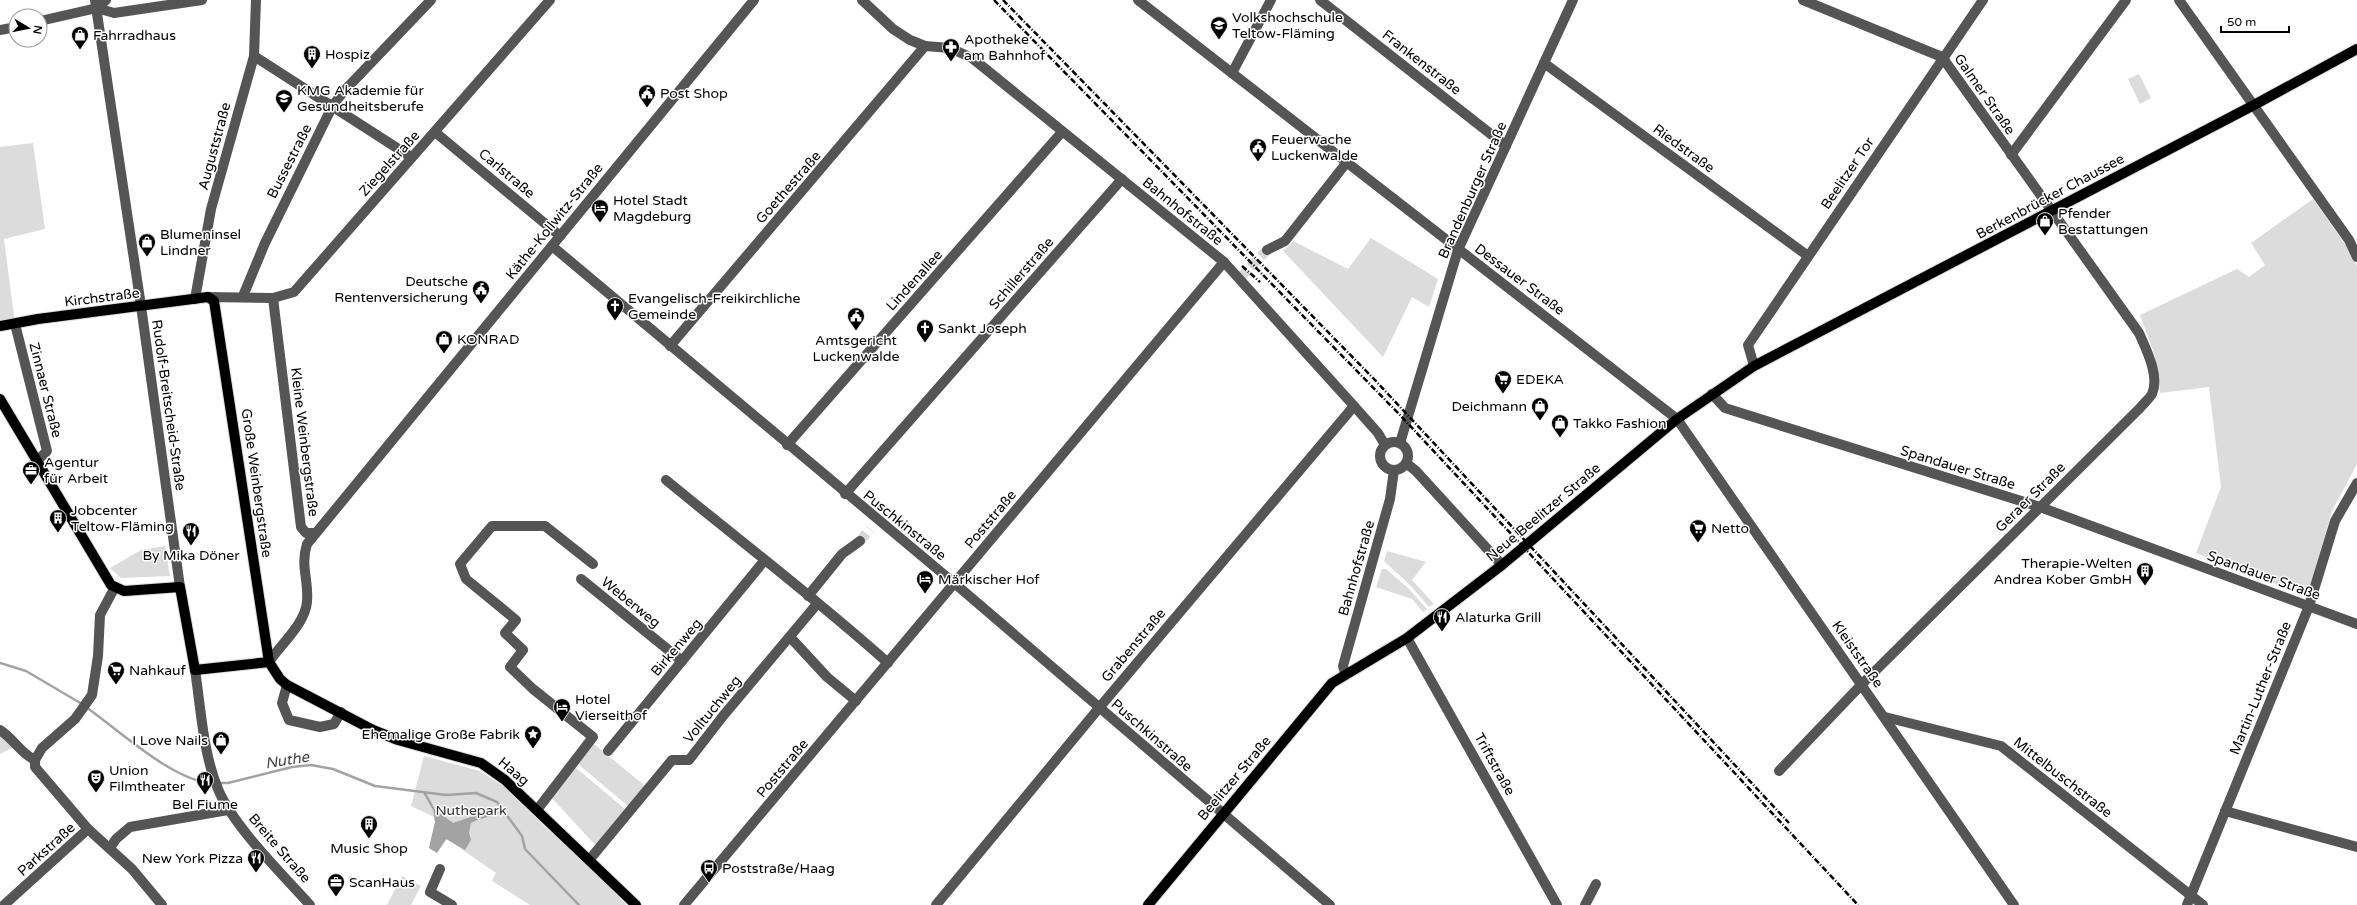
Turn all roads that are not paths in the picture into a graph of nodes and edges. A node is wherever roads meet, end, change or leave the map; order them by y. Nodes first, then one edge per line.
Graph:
1 (106, 0) edge
2 (202, 0) edge
3 (256, 0) edge
4 (431, 0) edge
5 (550, 0) edge
6 (754, 0) edge
7 (862, 0) edge
8 (1138, 0) edge
9 (1271, 0) edge
10 (1320, 0) edge
11 (1573, 0) edge
12 (1803, 0) edge
13 (1983, 0) edge
14 (2126, 0) edge
15 (2180, 0) edge
16 (96, 4) edge
17 (48, 19) edge
18 (925, 46) junction
19 (2357, 49) edge
20 (254, 56) junction
21 (1942, 57) junction
22 (1544, 63) junction
23 (1232, 73) junction
24 (333, 105) junction
25 (2254, 105) junction
26 (435, 132) junction
27 (1062, 132) junction
28 (1506, 146) junction
29 (2011, 156) junction
30 (411, 157) junction
31 (1347, 162) junction
32 (1122, 179) junction
33 (2053, 211) junction
34 (560, 236) junction
35 (552, 246) junction
36 (1267, 250) tunnel mouth
37 (1458, 250) junction
38 (1808, 256) junction
39 (2357, 257) edge
40 (1224, 262) junction
41 (243, 296) junction
42 (208, 297) junction
43 (273, 298) junction
44 (195, 299) junction
45 (141, 306) junction
46 (15, 324) junction
47 (0, 326) edge
48 (670, 346) junction
49 (1754, 366) junction
50 (1712, 394) junction
51 (0, 399) edge
52 (1354, 406) junction
53 (1677, 419) junction
54 (1400, 444) junction
55 (787, 445) junction
56 (1385, 446) junction
57 (41, 457) junction
58 (1406, 463) junction
59 (1394, 470) junction
60 (666, 480) dead end
61 (2357, 483) edge
62 (845, 494) junction
63 (2040, 507) junction
64 (315, 533) junction
65 (860, 541) tunnel mouth
66 (764, 561) junction
67 (593, 564) dead end
68 (1502, 565) junction
69 (580, 579) dead end
70 (954, 584) junction
71 (115, 587) junction
72 (180, 587) junction
73 (808, 596) junction
74 (817, 604) junction
75 (2309, 606) junction
76 (2357, 624) edge
77 (790, 637) junction
78 (1407, 638) junction
79 (682, 661) junction
80 (269, 662) junction
81 (888, 663) junction
82 (195, 670) junction
83 (1346, 673) junction
84 (1862, 684) junction
85 (287, 685) junction
86 (856, 701) junction
87 (1098, 708) junction
88 (341, 712) junction
89 (1885, 717) junction
90 (0, 730) edge
91 (608, 750) dead end
92 (35, 760) junction
93 (1779, 772) dead end
94 (228, 810) junction
95 (536, 810) junction
96 (2225, 811) junction
97 (1222, 814) junction
98 (88, 829) junction
99 (2357, 847) edge
100 (110, 848) junction
101 (590, 859) junction
102 (440, 869) dead end
103 (1596, 884) dead end
104 (2189, 900) edge
105 (4, 905) edge
106 (162, 905) edge
107 (310, 905) edge
108 (452, 905) edge
109 (636, 905) edge
110 (684, 905) edge
111 (936, 905) edge
112 (1148, 905) edge
113 (1330, 905) edge
114 (1557, 905) edge
115 (1585, 905) edge
116 (2014, 905) edge
117 (2202, 905) edge

1 - 16 street
2 - 16 street
3 - 20 street, Auguststraße
4 - 24 street, Bussestraße
5 - 26 street, Ziegelstraße
6 - 34 street, Käthe-Kollwitz-Straße
7 - 18 street, Bahnhofstraße
8 - 23 street, Dessauer Straße
9 - 23 street
10 - 28 street, Frankenstraße
11 - 22 street, Brandenburger Straße
12 - 21 street, Galmer Straße
13 - 21 street, Beelitzer Tor
14 - 29 street
15 - 25 street
16 - 17 street
16 - 45 street, Rudolf-Breitscheid-Straße
18 - 27 street, Bahnhofstraße
18 - 48 street, Goethestraße
19 - 25 main road, Berkenbrücker Chaussee
20 - 24 street
20 - 44 street, Auguststraße
21 - 29 street, Galmer Straße
21 - 38 street, Beelitzer Tor
22 - 28 street, Brandenburger Straße
22 - 38 street, Riedstraße
23 - 31 street, Dessauer Straße
24 - 30 street
24 - 41 street, Bussestraße
25 - 33 main road, Berkenbrücker Chaussee
25 - 39 street
26 - 30 street, Ziegelstraße
26 - 34 street, Carlstraße
27 - 32 street, Bahnhofstraße
27 - 55 street, Lindenallee
28 - 37 street, Brandenburger Straße
29 - 33 street, Galmer Straße
30 - 43 street, Ziegelstraße
31 - 36 street
31 - 37 street, Dessauer Straße
32 - 40 street, Bahnhofstraße
32 - 62 street, Schillerstraße
33 - 49 main road, Berkenbrücker Chaussee
33 - 63 street, Geraer Straße
34 - 35 street, Käthe-Kollwitz-Straße
35 - 48 street, Puschkinstraße
35 - 64 street, Käthe-Kollwitz-Straße
37 - 53 street, Dessauer Straße
37 - 54 street, Brandenburger Straße
38 - 49 street, Beelitzer Tor
40 - 52 street, Bahnhofstraße
40 - 70 street, Poststraße
41 - 42 street, Kirchstraße
41 - 43 street, Kirchstraße
42 - 44 main road, Kirchstraße
42 - 80 main road, Große Weinbergstraße
43 - 64 street, Kleine Weinbergstraße
44 - 45 main road, Kirchstraße
45 - 46 main road, Kirchstraße
45 - 72 street, Rudolf-Breitscheid-Straße
46 - 47 main road, Kirchstraße
46 - 57 street, Zinnaer Straße
48 - 55 street, Puschkinstraße
49 - 50 main road, Neue Beelitzer Straße
50 - 53 main road, Neue Beelitzer Straße
50 - 63 street, Spandauer Straße
51 - 57 main road, Zinnaer Straße
52 - 56 street, Bahnhofstraße
52 - 87 street, Grabenstraße
53 - 68 main road, Neue Beelitzer Straße
53 - 84 street, Kleiststraße
54 - 56 street
54 - 58 street
55 - 62 street, Puschkinstraße
56 - 59 street
57 - 71 main road, Zinnaer Straße
58 - 59 street
58 - 68 street
59 - 83 street, Bahnhofstraße
60 - 66 street
61 - 75 street, Martin-Luther-Straße
62 - 70 street, Puschkinstraße
63 - 75 street, Spandauer Straße
63 - 84 street, Geraer Straße
64 - 80 street, Kleine Weinbergstraße
65 - 73 street
66 - 73 street
66 - 79 street, Birkenweg
67 - 95 street, Weberweg
68 - 78 main road, Neue Beelitzer Straße
69 - 79 street, Weberweg
70 - 81 street, Poststraße
70 - 87 street, Puschkinstraße
71 - 72 main road
71 - 92 street
72 - 82 main road, Rudolf-Breitscheid-Straße
73 - 74 street
74 - 77 street, Volltuchweg
74 - 81 street
75 - 76 street, Spandauer Straße
75 - 96 street, Martin-Luther-Straße
77 - 86 street
77 - 101 street, Volltuchweg
78 - 83 main road, Neue Beelitzer Straße
78 - 114 street, Triftstraße
79 - 91 street, Birkenweg
80 - 82 main road
80 - 85 main road, Haag
81 - 86 street, Poststraße
82 - 94 street, Rudolf-Breitscheid-Straße
83 - 97 main road, Beelitzer Straße
84 - 89 street, Kleiststraße
84 - 93 street, Geraer Straße
85 - 88 main road, Haag
85 - 88 street
86 - 110 street, Poststraße
87 - 97 street, Puschkinstraße
87 - 111 street, Grabenstraße
88 - 95 main road, Haag
89 - 104 street, Mittelbuschstraße
89 - 116 street, Kleiststraße
90 - 92 street
92 - 98 street
94 - 100 street
94 - 107 street, Breite Straße
95 - 101 main road, Haag
96 - 99 street
96 - 104 street, Martin-Luther-Straße
97 - 112 main road, Beelitzer Straße
97 - 113 street, Puschkinstraße
98 - 100 street
98 - 105 street, Parkstraße
100 - 106 street
101 - 109 main road, Haag
102 - 108 street
103 - 115 street
104 - 117 street, Mittelbuschstraße

